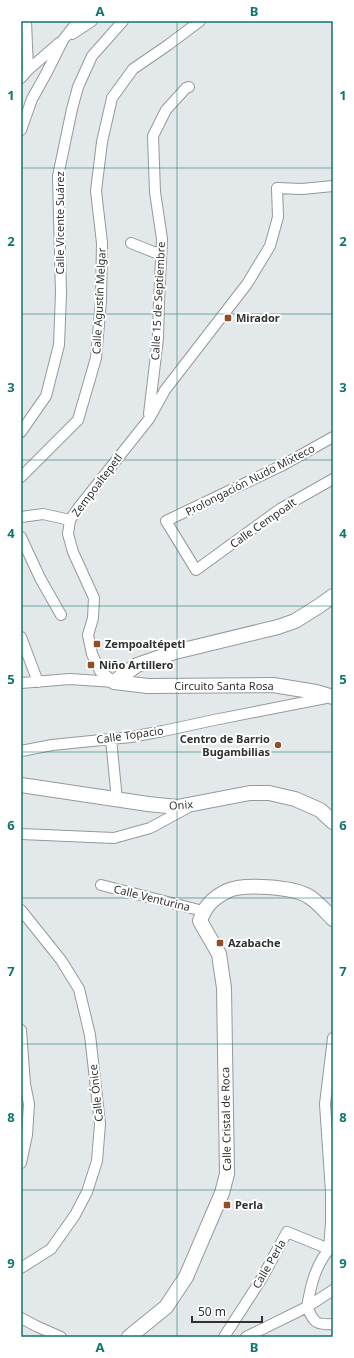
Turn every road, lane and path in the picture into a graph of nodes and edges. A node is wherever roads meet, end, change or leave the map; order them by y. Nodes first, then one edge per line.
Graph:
1 (26, 21) edge
2 (78, 21) edge
3 (92, 21) edge
4 (123, 21) edge
5 (200, 21) edge
6 (63, 40) junction
7 (28, 70) junction
8 (21, 78) edge
9 (189, 87) dead end
10 (21, 130) edge
11 (333, 186) edge
12 (131, 243) dead end
13 (162, 255) junction
14 (149, 419) junction
15 (21, 432) edge
16 (333, 437) edge
17 (21, 477) edge
18 (333, 479) edge
19 (21, 517) edge
20 (70, 520) junction
21 (21, 537) edge
22 (196, 570) joint
23 (333, 596) edge
24 (60, 615) dead end
25 (21, 637) edge
26 (38, 682) junction
27 (114, 682) junction
28 (21, 683) edge
29 (333, 697) edge
30 (110, 739) junction
31 (21, 751) edge
32 (21, 785) edge
33 (118, 800) junction
34 (193, 805) junction
35 (333, 822) edge
36 (21, 834) edge
37 (101, 885) dead end
38 (21, 910) edge
39 (202, 916) junction
40 (333, 919) edge
41 (21, 1030) edge
42 (333, 1038) edge
43 (21, 1163) edge
44 (331, 1247) edge
45 (21, 1268) edge
46 (333, 1290) edge
47 (306, 1307) junction
48 (21, 1318) edge
49 (333, 1324) edge
50 (61, 1337) edge
51 (129, 1337) edge
52 (224, 1337) edge
53 (246, 1337) edge

1 - 7 street
2 - 6 street
3 - 6 street
4 - 15 street, Calle Vicente Suárez
5 - 17 street, Calle Agustín Melgar
6 - 7 street
6 - 10 street
7 - 8 street
9 - 13 street, Calle 15 de Septiembre
11 - 14 street, Zempoaltepetl
12 - 13 street
13 - 14 street, Calle 15 de Septiembre
14 - 20 street, Zempoaltepetl
16 - 22 street, Prolongación Nudo Mixteco
18 - 22 street, Calle Cempoalt
19 - 20 street
20 - 27 street, Zempoaltepetl
21 - 24 street
23 - 27 street
25 - 26 street
26 - 27 street
26 - 28 street
27 - 29 street, Circuito Santa Rosa
29 - 30 street, Calle Topacio
30 - 31 street, Calle Topacio
30 - 33 street
32 - 33 street, Onix
33 - 34 street, Onix
34 - 35 street, Onix
34 - 36 street
37 - 39 street, Calle Venturina
38 - 45 street, Calle Ónice
39 - 40 street
39 - 51 street, Calle Cristal de Roca
41 - 43 street
42 - 44 street
44 - 47 street
44 - 52 street, Calle Perla
46 - 47 street
47 - 49 street
47 - 53 street
48 - 50 street

